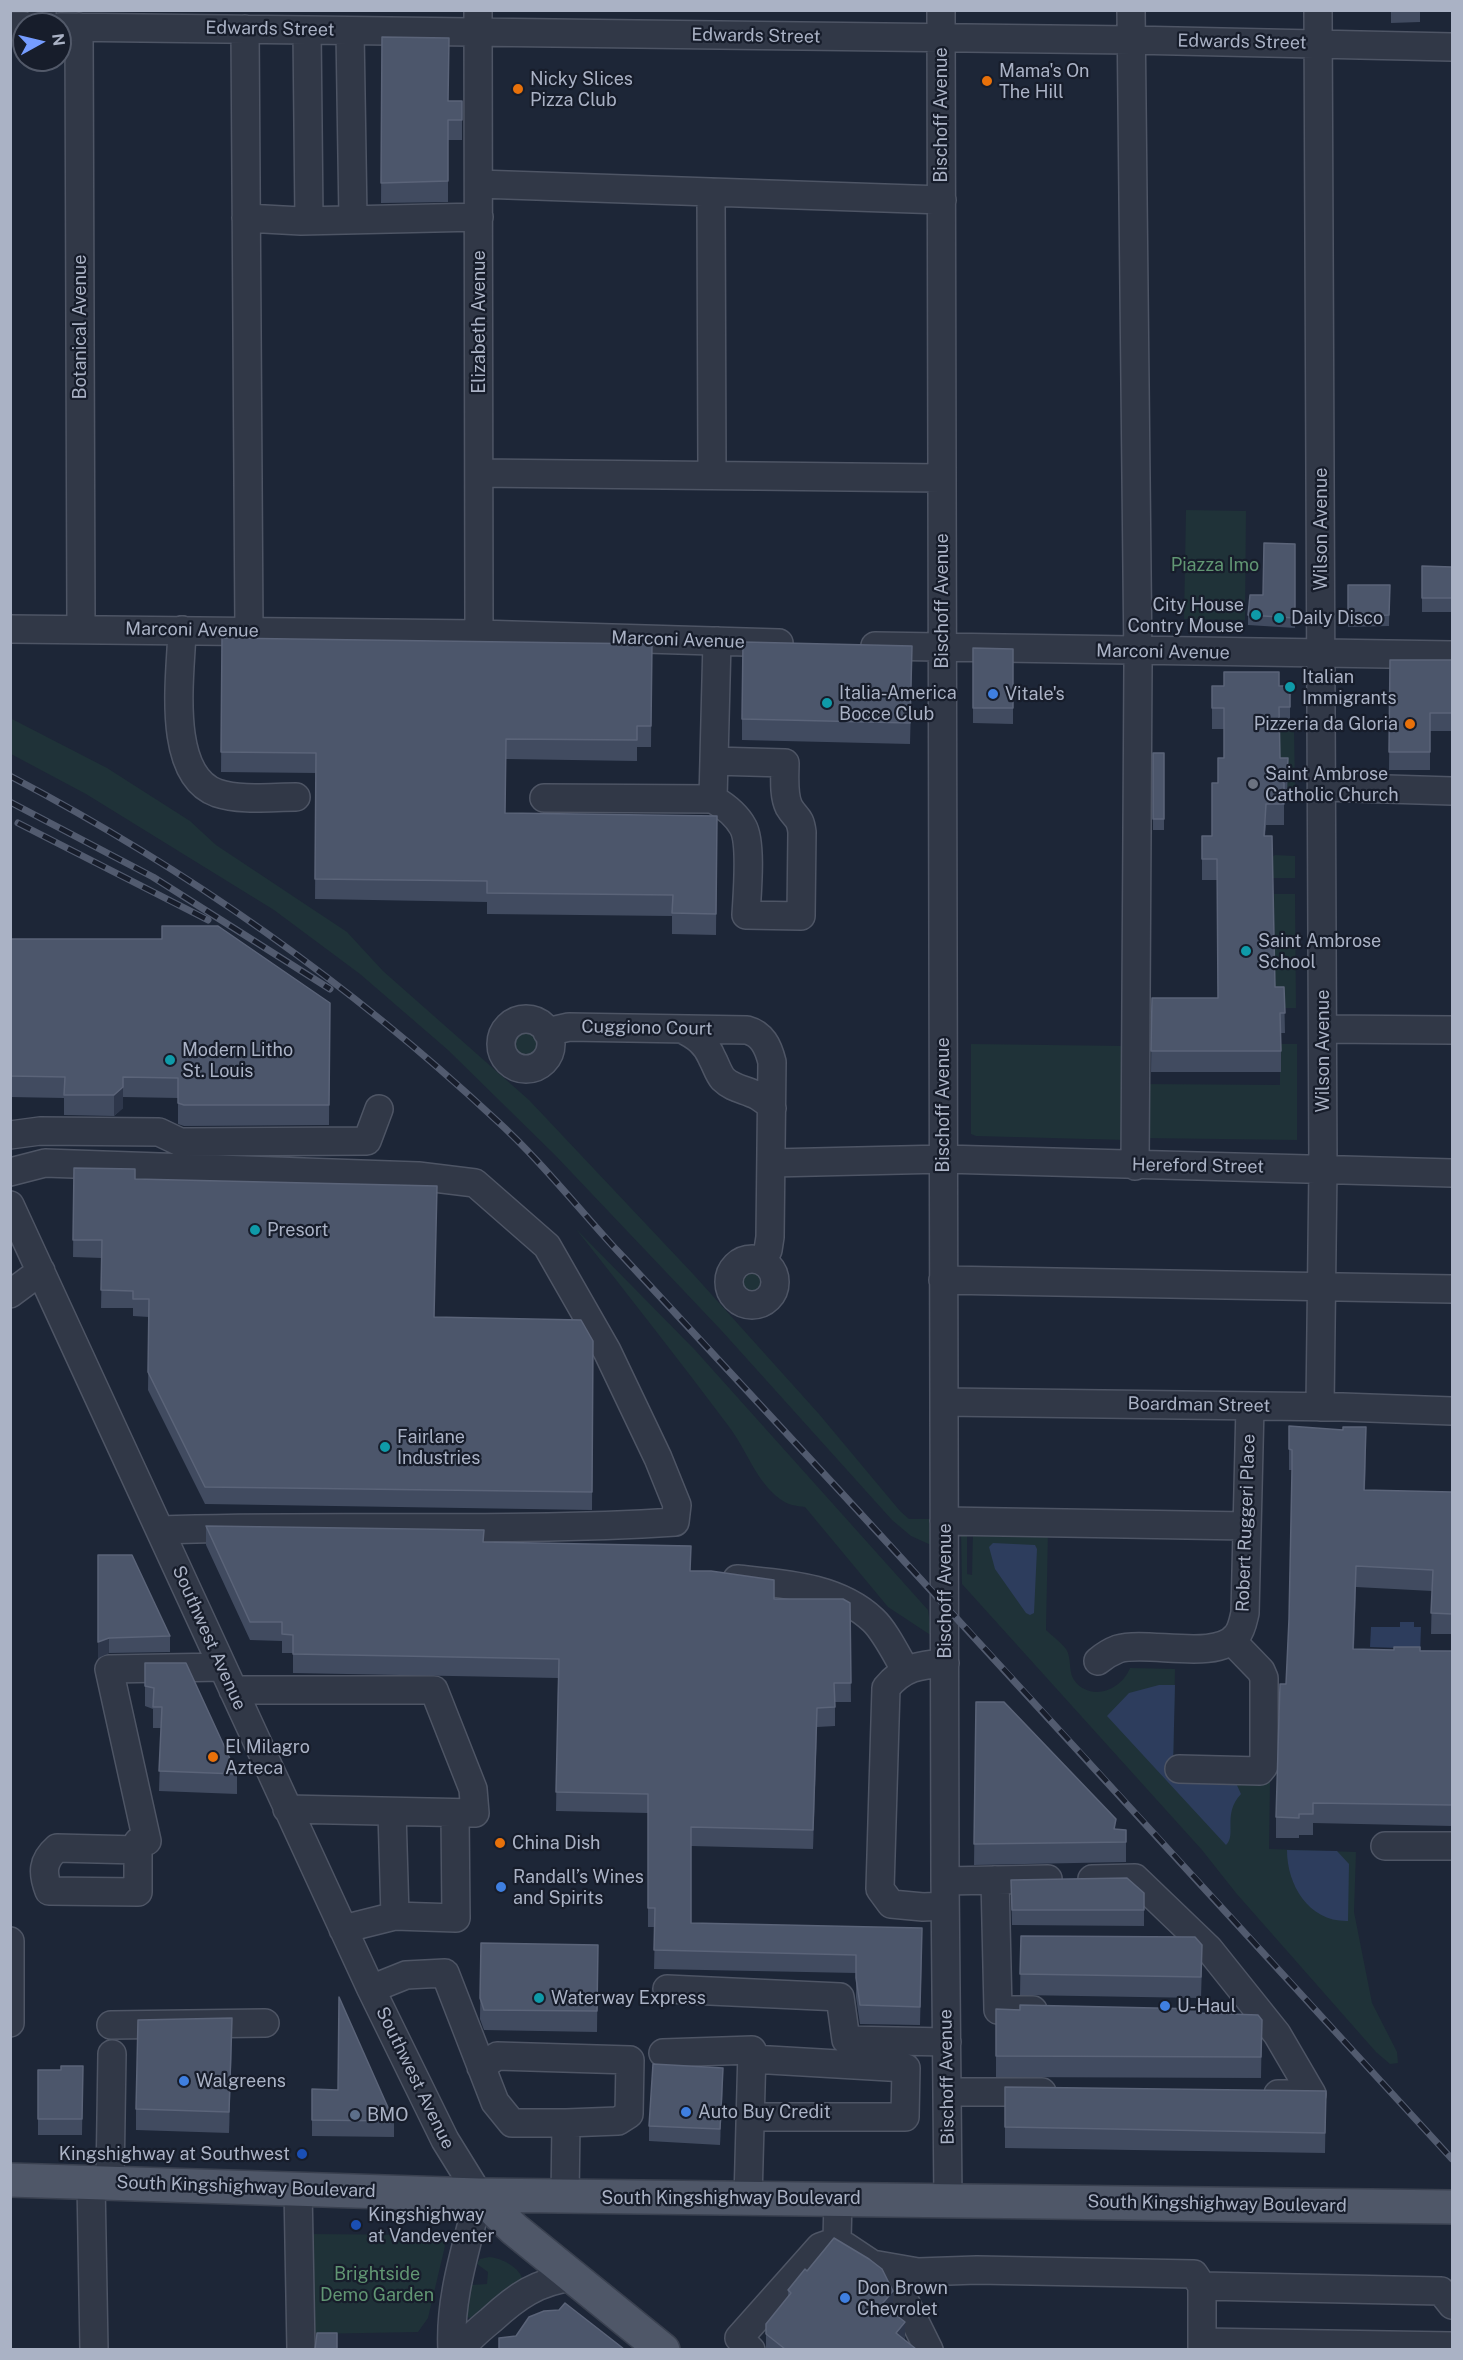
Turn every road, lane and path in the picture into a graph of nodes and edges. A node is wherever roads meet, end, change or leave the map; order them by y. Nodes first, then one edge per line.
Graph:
1 (941, 10) edge
2 (1131, 10) edge
3 (1318, 10) edge
4 (478, 22) edge
5 (72, 27) edge
6 (245, 29) junction
7 (307, 30) junction
8 (350, 31) junction
9 (941, 37) junction
10 (1131, 40) junction
11 (1319, 43) junction
12 (1452, 47) edge
13 (71, 72) edge
14 (479, 184) junction
15 (711, 192) junction
16 (942, 201) junction
17 (479, 217) junction
18 (246, 218) junction
19 (353, 219) junction
20 (309, 220) junction
21 (479, 473) junction
22 (712, 475) junction
23 (942, 478) junction
24 (81, 628) junction
25 (10, 629) edge
26 (182, 630) junction
27 (249, 631) junction
28 (479, 634) junction
29 (717, 641) junction
30 (800, 644) edge
31 (848, 645) edge
32 (943, 648) junction
33 (1138, 651) junction
34 (1321, 654) junction
35 (1452, 655) edge
36 (714, 761) junction
37 (1322, 787) junction
38 (1452, 791) edge
39 (296, 797) dead end
40 (544, 798) dead end
41 (713, 799) junction
42 (682, 1029) junction
43 (1323, 1029) junction
44 (1452, 1030) edge
45 (547, 1032) dead end
46 (772, 1108) junction
47 (380, 1109) dead end
48 (10, 1135) edge
49 (944, 1159) junction
50 (771, 1163) junction
51 (1135, 1166) junction
52 (1323, 1168) junction
53 (10, 1172) edge
54 (1452, 1173) edge
55 (10, 1205) edge
56 (762, 1261) dead end
57 (41, 1271) junction
58 (943, 1280) junction
59 (1322, 1286) junction
60 (1452, 1289) edge
61 (10, 1294) edge
62 (944, 1401) junction
63 (1250, 1406) junction
64 (1320, 1407) junction
65 (1452, 1411) edge
66 (945, 1521) junction
67 (1247, 1526) junction
68 (160, 1530) junction
69 (717, 1576) edge
70 (1232, 1641) junction
71 (1098, 1661) dead end
72 (945, 1663) junction
73 (906, 1671) junction
74 (228, 1679) junction
75 (1179, 1769) dead end
76 (287, 1809) junction
77 (392, 1812) junction
78 (455, 1813) junction
79 (142, 1845) dead end
80 (1385, 1846) dead end
81 (1452, 1846) edge
82 (995, 1880) junction
83 (945, 1894) junction
84 (395, 1916) junction
85 (343, 1929) junction
86 (10, 1941) edge
87 (1165, 1942) edge
88 (1201, 1942) junction
89 (11, 1970) edge
90 (371, 1989) junction
91 (667, 1989) dead end
92 (1058, 2011) edge
93 (1226, 2015) edge
94 (1262, 2015) junction
95 (10, 2023) edge
96 (265, 2023) dead end
97 (111, 2025) dead end
98 (947, 2042) junction
99 (846, 2052) junction
100 (663, 2053) dead end
101 (112, 2054) dead end
102 (752, 2059) junction
103 (481, 2067) junction
104 (947, 2092) junction
105 (1062, 2092) edge
106 (1253, 2094) edge
107 (750, 2117) junction
108 (566, 2123) junction
109 (10, 2180) edge
110 (101, 2182) junction
111 (298, 2188) junction
112 (479, 2195) junction
113 (565, 2197) junction
114 (748, 2199) junction
115 (838, 2199) junction
116 (948, 2200) junction
117 (1447, 2207) edge
118 (837, 2241) junction
119 (888, 2267) junction
120 (573, 2277) junction
121 (1202, 2286) junction
122 (1452, 2305) edge
123 (1202, 2346) edge
124 (1452, 2346) edge
125 (94, 2349) edge
126 (301, 2349) edge
127 (452, 2349) edge
128 (460, 2349) edge
129 (663, 2349) edge
130 (751, 2349) edge
131 (929, 2349) edge

1 - 9 street, Bischoff Avenue
2 - 10 street
3 - 11 street, Wilson Avenue
4 - 8 street, Edwards Street
4 - 9 street, Edwards Street
4 - 14 street, Elizabeth Avenue
5 - 6 street, Edwards Street
6 - 7 street, Edwards Street
6 - 18 street
7 - 8 street, Edwards Street
7 - 20 street
8 - 19 street
9 - 10 street, Edwards Street
9 - 16 street, Bischoff Avenue
10 - 11 street, Edwards Street
10 - 33 street
11 - 12 street, Edwards Street
11 - 34 street, Wilson Avenue
13 - 24 street, Botanical Avenue
14 - 15 street
14 - 17 street, Elizabeth Avenue
15 - 16 street
15 - 22 street
16 - 23 street, Bischoff Avenue
17 - 19 street
17 - 21 street, Elizabeth Avenue
18 - 20 street
18 - 27 street
19 - 20 street
21 - 22 street
21 - 28 street, Elizabeth Avenue
22 - 23 street
23 - 32 street, Bischoff Avenue
24 - 25 street, Marconi Avenue
24 - 26 street, Marconi Avenue
26 - 27 street, Marconi Avenue
26 - 39 street
27 - 28 street, Marconi Avenue
28 - 29 street, Marconi Avenue
29 - 30 street, Marconi Avenue
29 - 36 street
31 - 32 street, Marconi Avenue
32 - 33 street, Marconi Avenue
32 - 49 street, Bischoff Avenue
33 - 34 street, Marconi Avenue
33 - 51 street
34 - 35 street, Marconi Avenue
34 - 37 street, Wilson Avenue
36 - 41 street
36 - 41 street
37 - 38 street
37 - 43 street, Wilson Avenue
40 - 41 street
42 - 45 street, Cuggiono Court
42 - 46 street
42 - 46 street, Cuggiono Court
43 - 44 street
43 - 52 street, Wilson Avenue
46 - 50 street
47 - 48 street
49 - 50 street, Hereford Street
49 - 51 street, Hereford Street
49 - 58 street, Bischoff Avenue
50 - 56 street
51 - 52 street, Hereford Street
52 - 54 street, Hereford Street
52 - 59 street, Wilson Avenue
53 - 68 street
55 - 57 street, Southwest Avenue
57 - 61 street
57 - 68 street, Southwest Avenue
58 - 59 street
58 - 62 street, Bischoff Avenue
59 - 60 street
59 - 64 street, Wilson Avenue
62 - 63 street, Boardman Street
62 - 66 street, Bischoff Avenue
63 - 64 street, Boardman Street
63 - 67 street, Robert Ruggeri Place
64 - 65 street, Boardman Street
66 - 67 street
66 - 72 street, Bischoff Avenue
67 - 70 street, Robert Ruggeri Place
68 - 74 street, Southwest Avenue
69 - 73 street
70 - 71 street
70 - 75 street
72 - 73 street
72 - 83 street, Bischoff Avenue
73 - 83 street
74 - 76 street, Southwest Avenue
74 - 78 street
74 - 79 street
76 - 77 street
76 - 85 street, Southwest Avenue
77 - 78 street
77 - 84 street
78 - 84 street
80 - 81 street
82 - 83 street
82 - 88 street
82 - 92 street
83 - 98 street, Bischoff Avenue
84 - 85 street
85 - 90 street, Southwest Avenue
86 - 89 street
87 - 88 street
88 - 94 street
89 - 95 street
90 - 103 street
90 - 112 street, Southwest Avenue
91 - 99 street
93 - 94 street
94 - 106 street
96 - 97 street
98 - 99 street
98 - 104 street, Bischoff Avenue
99 - 102 street
99 - 107 street
100 - 102 street
101 - 110 street
102 - 107 street
103 - 108 street
103 - 108 street
104 - 105 street
104 - 116 street, Bischoff Avenue
107 - 114 street
108 - 113 street
109 - 110 main road, South Kingshighway Boulevard
110 - 111 main road, South Kingshighway Boulevard
110 - 125 street
111 - 112 main road, South Kingshighway Boulevard
111 - 126 street
112 - 113 main road, South Kingshighway Boulevard
112 - 120 main road
112 - 127 street
113 - 114 main road, South Kingshighway Boulevard
114 - 115 main road, South Kingshighway Boulevard
115 - 116 main road, South Kingshighway Boulevard
115 - 118 street
116 - 117 main road, South Kingshighway Boulevard
118 - 119 street
118 - 130 street
119 - 121 street
119 - 131 street
120 - 128 street
120 - 129 main road
121 - 122 street
121 - 123 street
123 - 124 street

